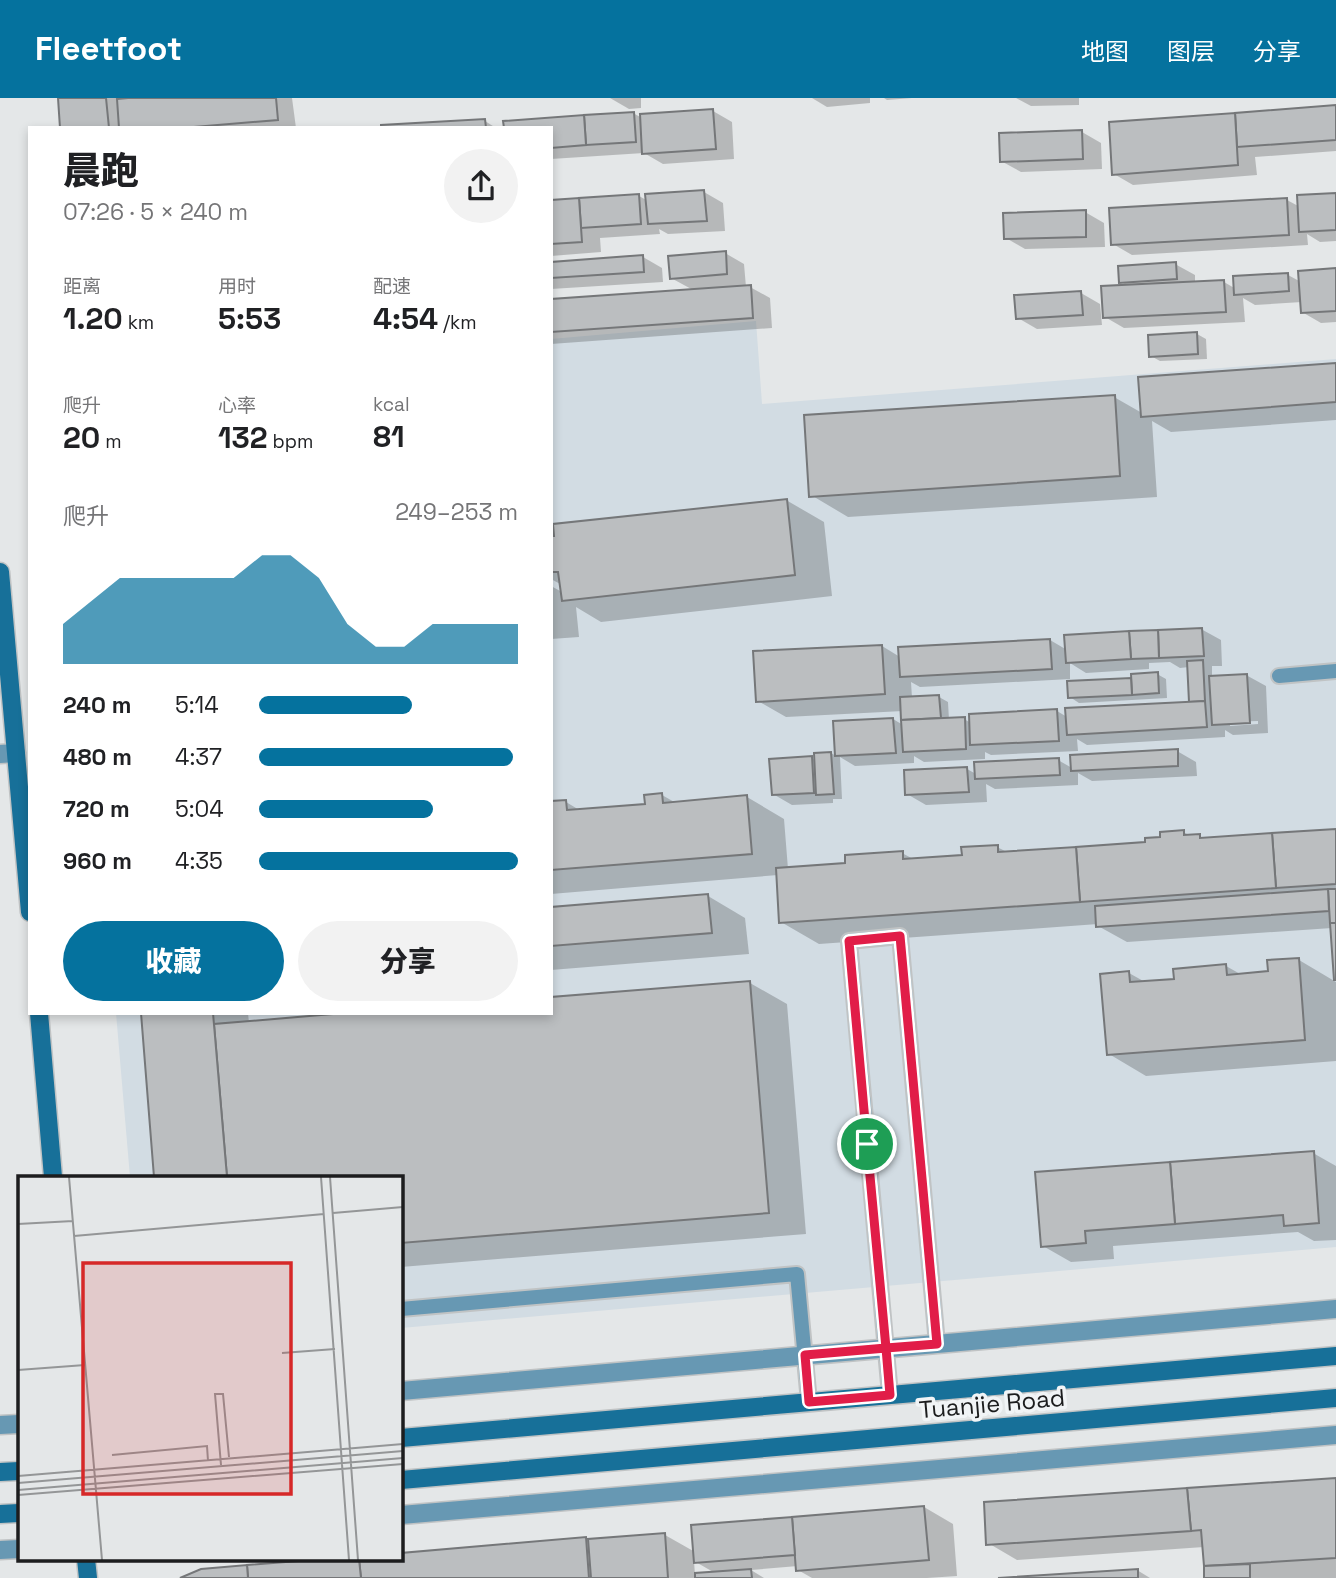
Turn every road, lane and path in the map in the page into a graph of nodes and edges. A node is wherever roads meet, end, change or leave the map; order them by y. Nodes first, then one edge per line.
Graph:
1 (0, 572) edge
2 (1336, 671) edge
3 (1279, 676) dead end
4 (8, 753) edge
5 (28, 898) edge
6 (38, 1015) edge
7 (53, 1176) edge
8 (402, 1309) edge
9 (1336, 1309) edge
10 (937, 1344) junction
11 (886, 1348) junction
12 (805, 1355) junction
13 (1336, 1356) edge
14 (402, 1391) edge
15 (890, 1395) junction
16 (1336, 1398) edge
17 (809, 1402) junction
18 (18, 1424) edge
19 (0, 1425) edge
20 (1336, 1435) edge
21 (402, 1437) edge
22 (18, 1471) edge
23 (0, 1472) edge
24 (402, 1480) edge
25 (18, 1513) edge
26 (0, 1514) edge
27 (402, 1516) edge
28 (18, 1549) edge
29 (0, 1550) edge
30 (86, 1560) edge
31 (88, 1578) edge

1 - 4 main road
2 - 3 lane
4 - 5 main road
6 - 7 main road
8 - 12 lane
9 - 10 street
10 - 11 street
10 - 11 lane
11 - 12 street
11 - 15 lane
12 - 14 street
12 - 17 lane
13 - 15 main road, Tuanjie Road
15 - 17 main road, Tuanjie Road
16 - 24 main road, Tuanjie Road
17 - 21 main road, Tuanjie Road
18 - 19 street
20 - 27 street
22 - 23 main road
25 - 26 main road
28 - 29 street
30 - 31 main road

